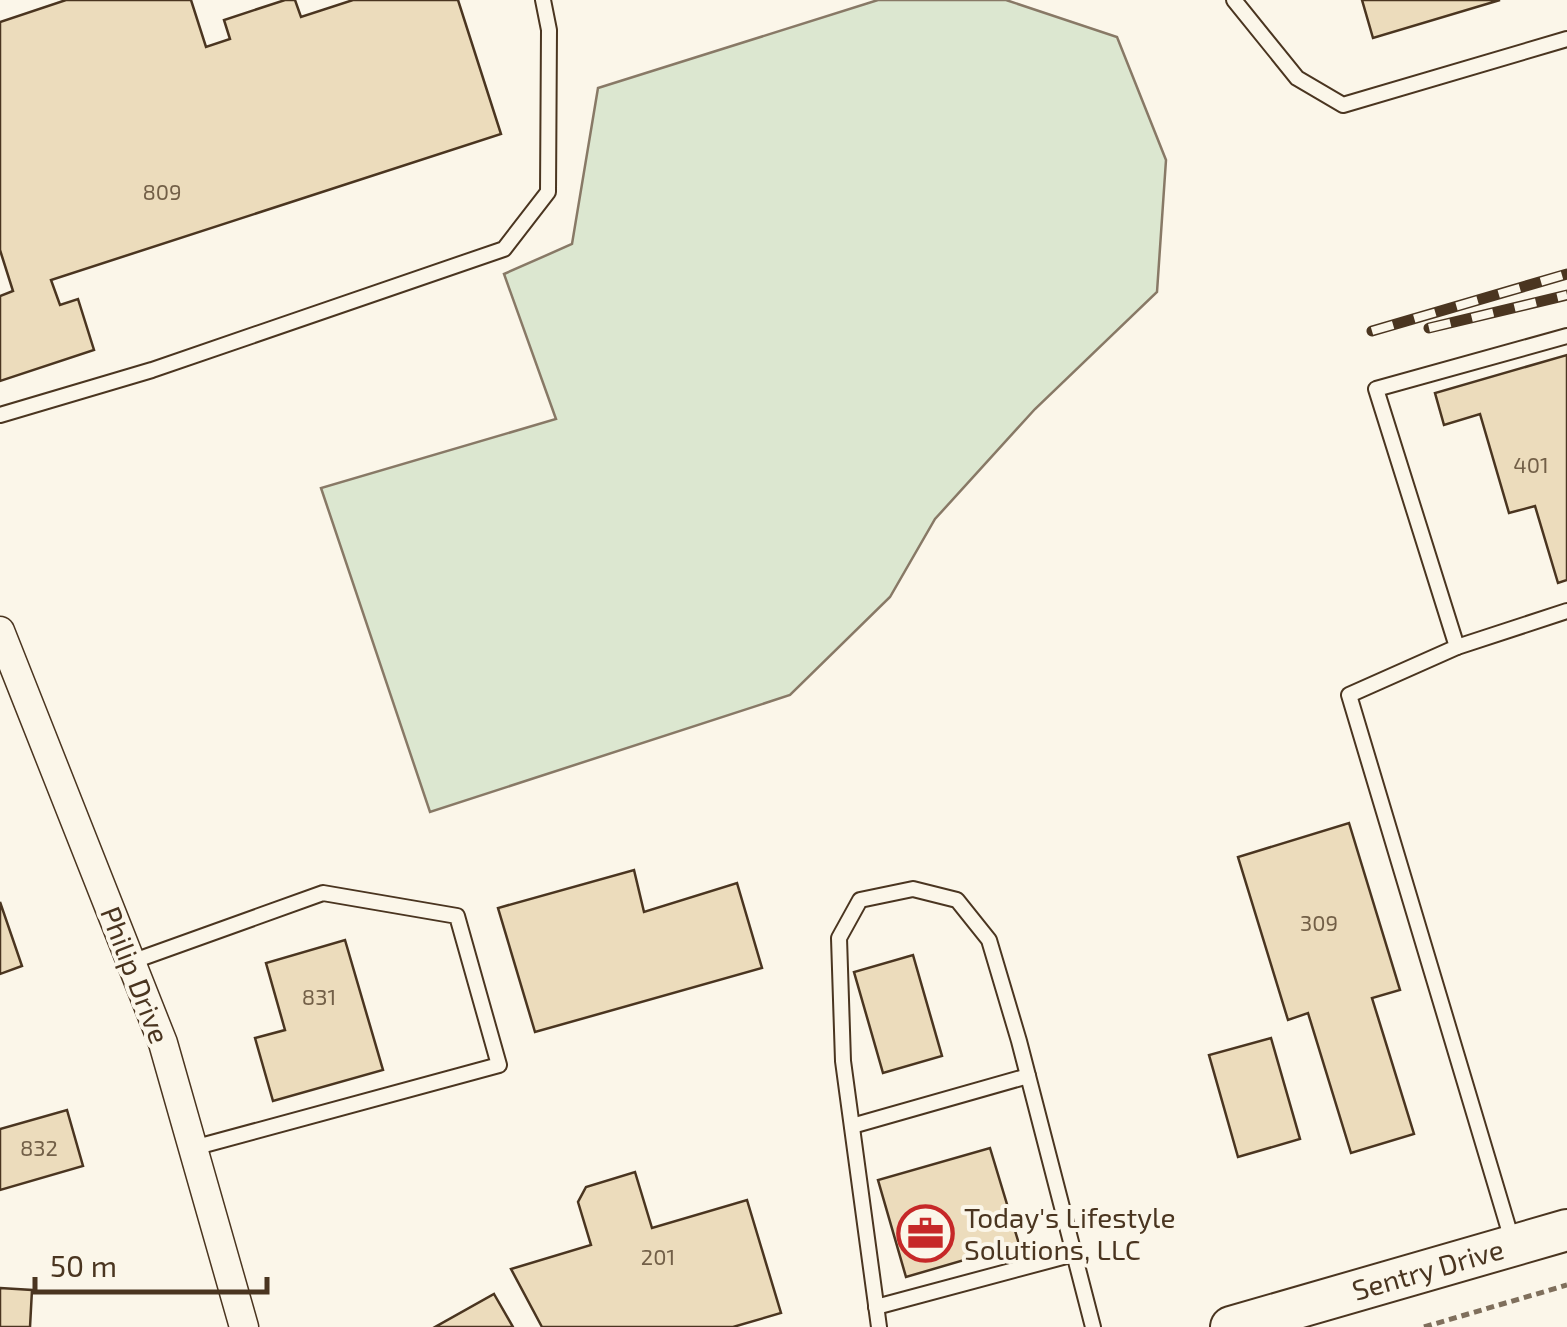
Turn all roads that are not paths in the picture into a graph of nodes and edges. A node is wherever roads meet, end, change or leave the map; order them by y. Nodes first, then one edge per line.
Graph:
1 (543, 0) edge
2 (1234, 0) edge
3 (1567, 40) edge
4 (1567, 336) edge
5 (0, 415) edge
6 (1567, 611) edge
7 (3, 647) edge
8 (1457, 648) junction
9 (131, 962) junction
10 (1028, 1076) junction
11 (852, 1126) junction
12 (193, 1148) junction
13 (1567, 1230) edge
14 (1514, 1246) junction
15 (1074, 1254) junction
16 (876, 1307) junction
17 (244, 1327) edge
18 (878, 1327) edge
19 (1093, 1327) edge
20 (1231, 1327) edge

1 - 5 lane
2 - 3 lane
4 - 8 lane
6 - 8 lane
7 - 9 street, Philip Drive
8 - 14 lane
9 - 12 street, Philip Drive
9 - 12 lane
10 - 11 lane
10 - 11 lane
10 - 15 lane
11 - 16 lane
12 - 17 street, Philip Drive
13 - 14 street, Sentry Drive
14 - 20 street, Sentry Drive
15 - 16 lane
15 - 19 lane
16 - 18 lane

